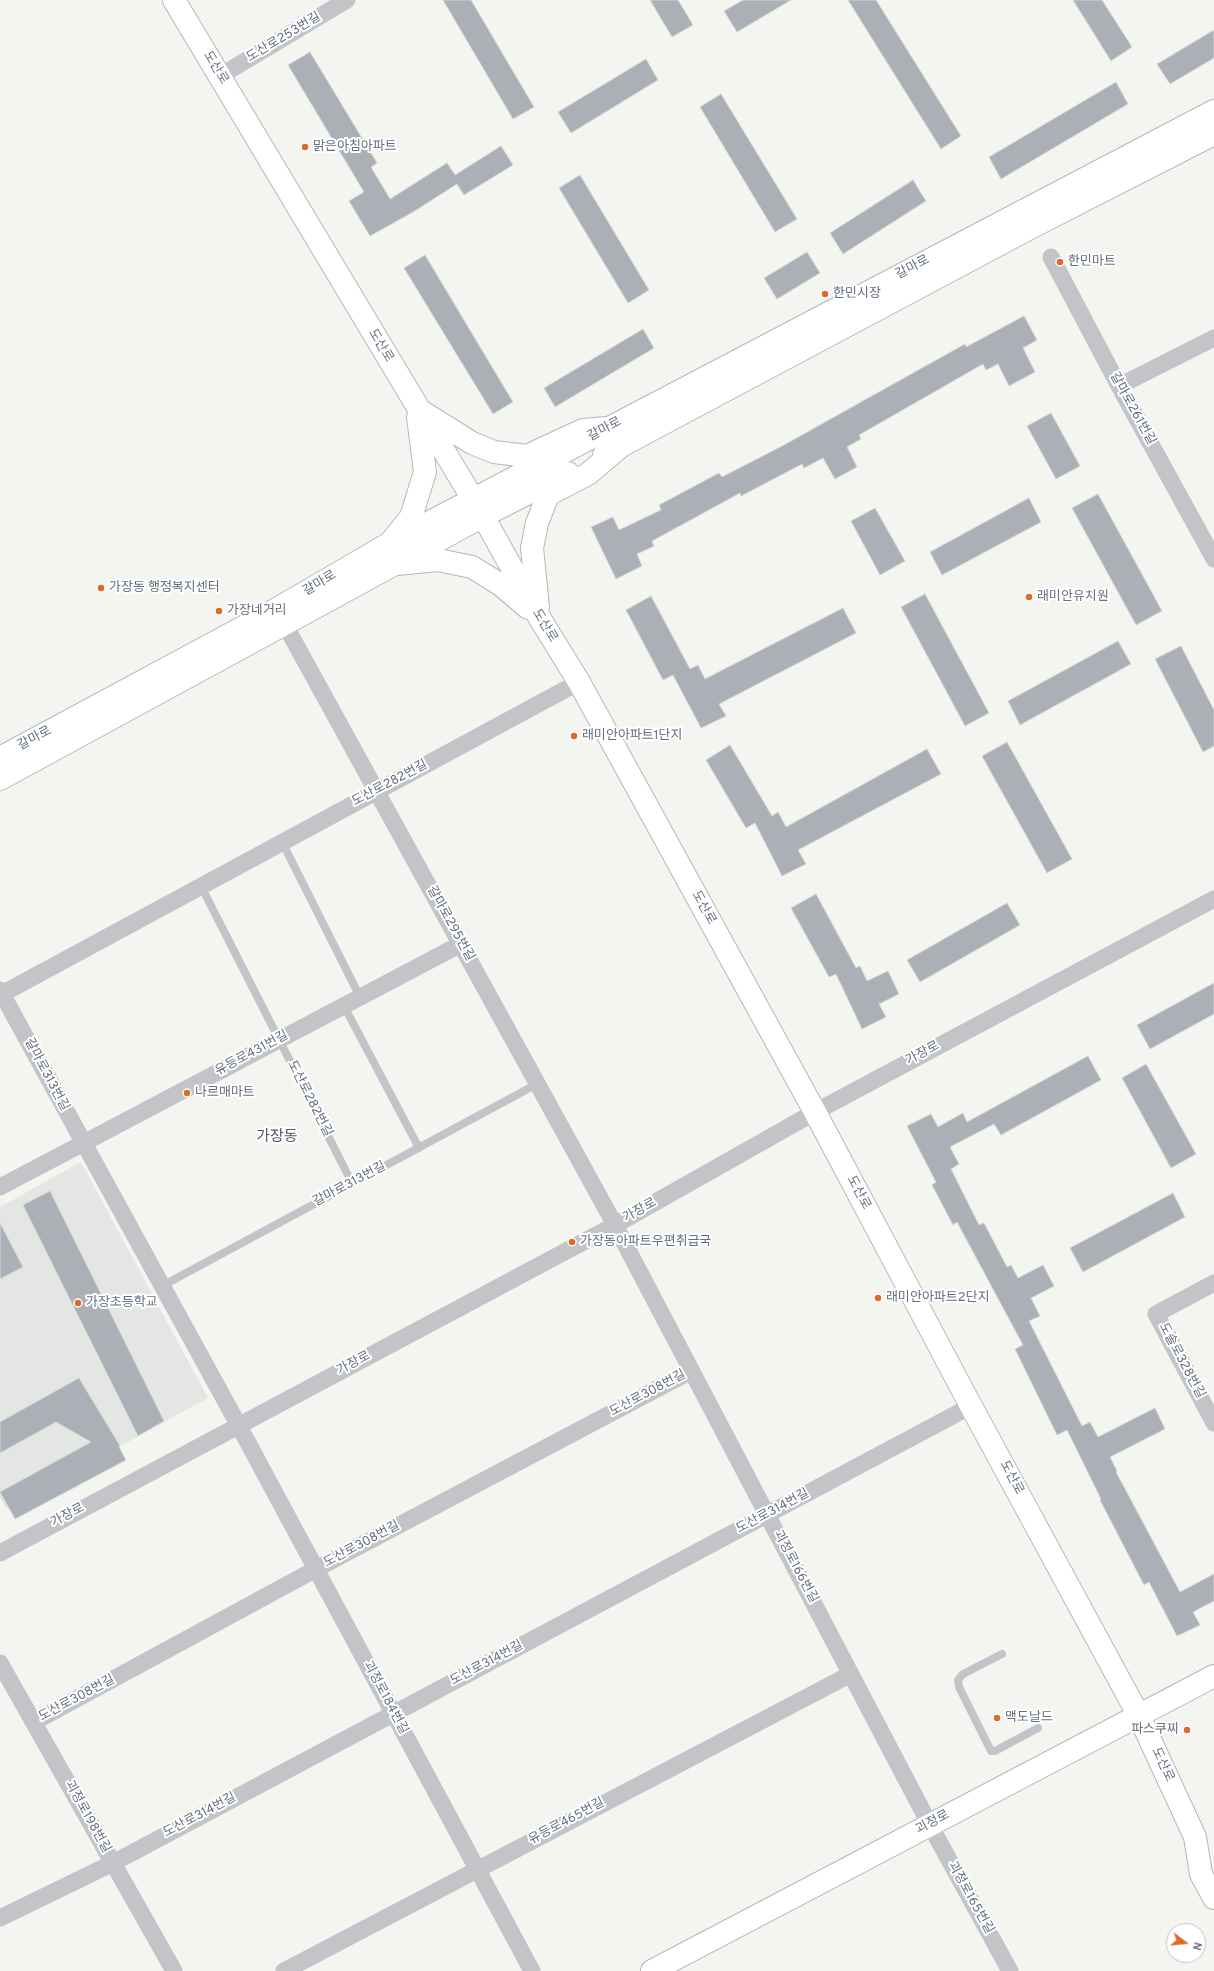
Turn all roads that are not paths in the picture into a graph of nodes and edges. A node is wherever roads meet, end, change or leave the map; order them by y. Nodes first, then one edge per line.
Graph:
1 (174, 0) edge
2 (347, 0) edge
3 (220, 76) junction
4 (1214, 111) edge
5 (1214, 134) edge
6 (1051, 257) dead end
7 (1214, 338) edge
8 (1119, 386) junction
9 (417, 408) junction
10 (607, 428) junction
11 (621, 446) junction
12 (478, 507) junction
13 (390, 542) junction
14 (1214, 559) edge
15 (397, 564) junction
16 (538, 617) junction
17 (284, 623) junction
18 (579, 682) junction
19 (0, 758) edge
20 (0, 779) edge
21 (377, 791) junction
22 (282, 842) junction
23 (201, 886) junction
24 (1214, 899) edge
25 (461, 944) junction
26 (1, 993) edge
27 (360, 997) junction
28 (344, 1006) junction
29 (279, 1040) junction
30 (537, 1084) junction
31 (815, 1112) junction
32 (83, 1143) junction
33 (419, 1148) junction
34 (352, 1183) junction
35 (0, 1187) edge
36 (615, 1225) junction
37 (1214, 1283) edge
38 (162, 1286) junction
39 (691, 1371) junction
40 (971, 1406) junction
41 (1214, 1423) edge
42 (239, 1426) junction
43 (767, 1515) junction
44 (0, 1553) edge
45 (316, 1569) junction
46 (1002, 1654) dead end
47 (0, 1663) edge
48 (851, 1674) junction
49 (1214, 1676) edge
50 (394, 1713) junction
51 (1139, 1716) junction
52 (34, 1722) junction
53 (1038, 1728) dead end
54 (930, 1825) junction
55 (1195, 1837) junction
56 (1214, 1859) edge
57 (113, 1863) junction
58 (478, 1870) junction
59 (1214, 1898) edge
60 (0, 1918) edge
61 (174, 1971) edge
62 (284, 1971) edge
63 (532, 1971) edge
64 (652, 1971) edge
65 (1010, 1971) edge

1 - 3 main road, 도산로
2 - 3 street, 도산로253번길
3 - 9 main road, 도산로
4 - 10 main road, 갈마로
5 - 11 main road, 갈마로
6 - 8 street, 갈마로261번길
7 - 8 street
8 - 14 street, 갈마로261번길
9 - 10 main road
9 - 12 main road, 도산로
9 - 13 main road
10 - 12 main road, 갈마로
11 - 12 main road, 갈마로
11 - 16 main road
12 - 13 main road, 갈마로
12 - 15 main road, 갈마로
12 - 16 main road, 도산로
13 - 19 main road, 갈마로
15 - 16 main road
15 - 17 main road, 갈마로
16 - 18 main road, 도산로
17 - 20 main road, 갈마로
17 - 21 street, 갈마로295번길
18 - 21 street, 도산로282번길
18 - 31 main road, 도산로
21 - 22 street, 도산로282번길
21 - 25 street, 갈마로295번길
22 - 23 street, 도산로282번길
22 - 27 lane
23 - 26 street, 도산로282번길
23 - 29 lane, 도산로282번길
24 - 31 street, 가장로
25 - 27 street, 유등로431번길
25 - 30 street, 갈마로295번길
26 - 32 street, 갈마로313번길
27 - 28 street, 유등로431번길
28 - 29 street, 유등로431번길
28 - 33 lane
29 - 32 street, 유등로431번길
29 - 34 lane, 도산로282번길
30 - 33 lane, 갈마로313번길
30 - 36 street, 갈마로295번길
31 - 36 street, 가장로
31 - 40 main road, 도산로
32 - 35 street, 유등로431번길
32 - 38 street, 갈마로313번길
33 - 34 lane, 갈마로313번길
34 - 38 lane, 갈마로313번길
36 - 39 street, 괴정로166번길
36 - 42 street, 가장로
37 - 41 street, 도솔로328번길
38 - 42 street, 갈마로313번길
39 - 43 street, 괴정로166번길
39 - 45 street, 도산로308번길
40 - 43 street, 도산로314번길
40 - 51 main road, 도산로
42 - 44 street, 가장로
42 - 45 street, 괴정로184번길
43 - 48 street, 괴정로166번길
43 - 50 street, 도산로314번길
45 - 50 street, 괴정로184번길
45 - 52 street, 도산로308번길
46 - 53 lane
47 - 52 street, 괴정로198번길
48 - 54 street, 괴정로166번길
48 - 58 street, 유등로465번길
49 - 51 main road, 괴정로
50 - 57 street, 도산로314번길
50 - 58 street, 괴정로184번길
51 - 54 main road, 괴정로
51 - 55 main road, 도산로
52 - 57 street, 괴정로198번길
54 - 64 main road, 괴정로
54 - 65 street, 괴정로165번길
55 - 56 main road, 도산로
55 - 59 main road, 도산로
57 - 60 street, 도산로314번길
57 - 61 street, 괴정로198번길
58 - 62 street, 유등로465번길
58 - 63 street, 괴정로184번길

